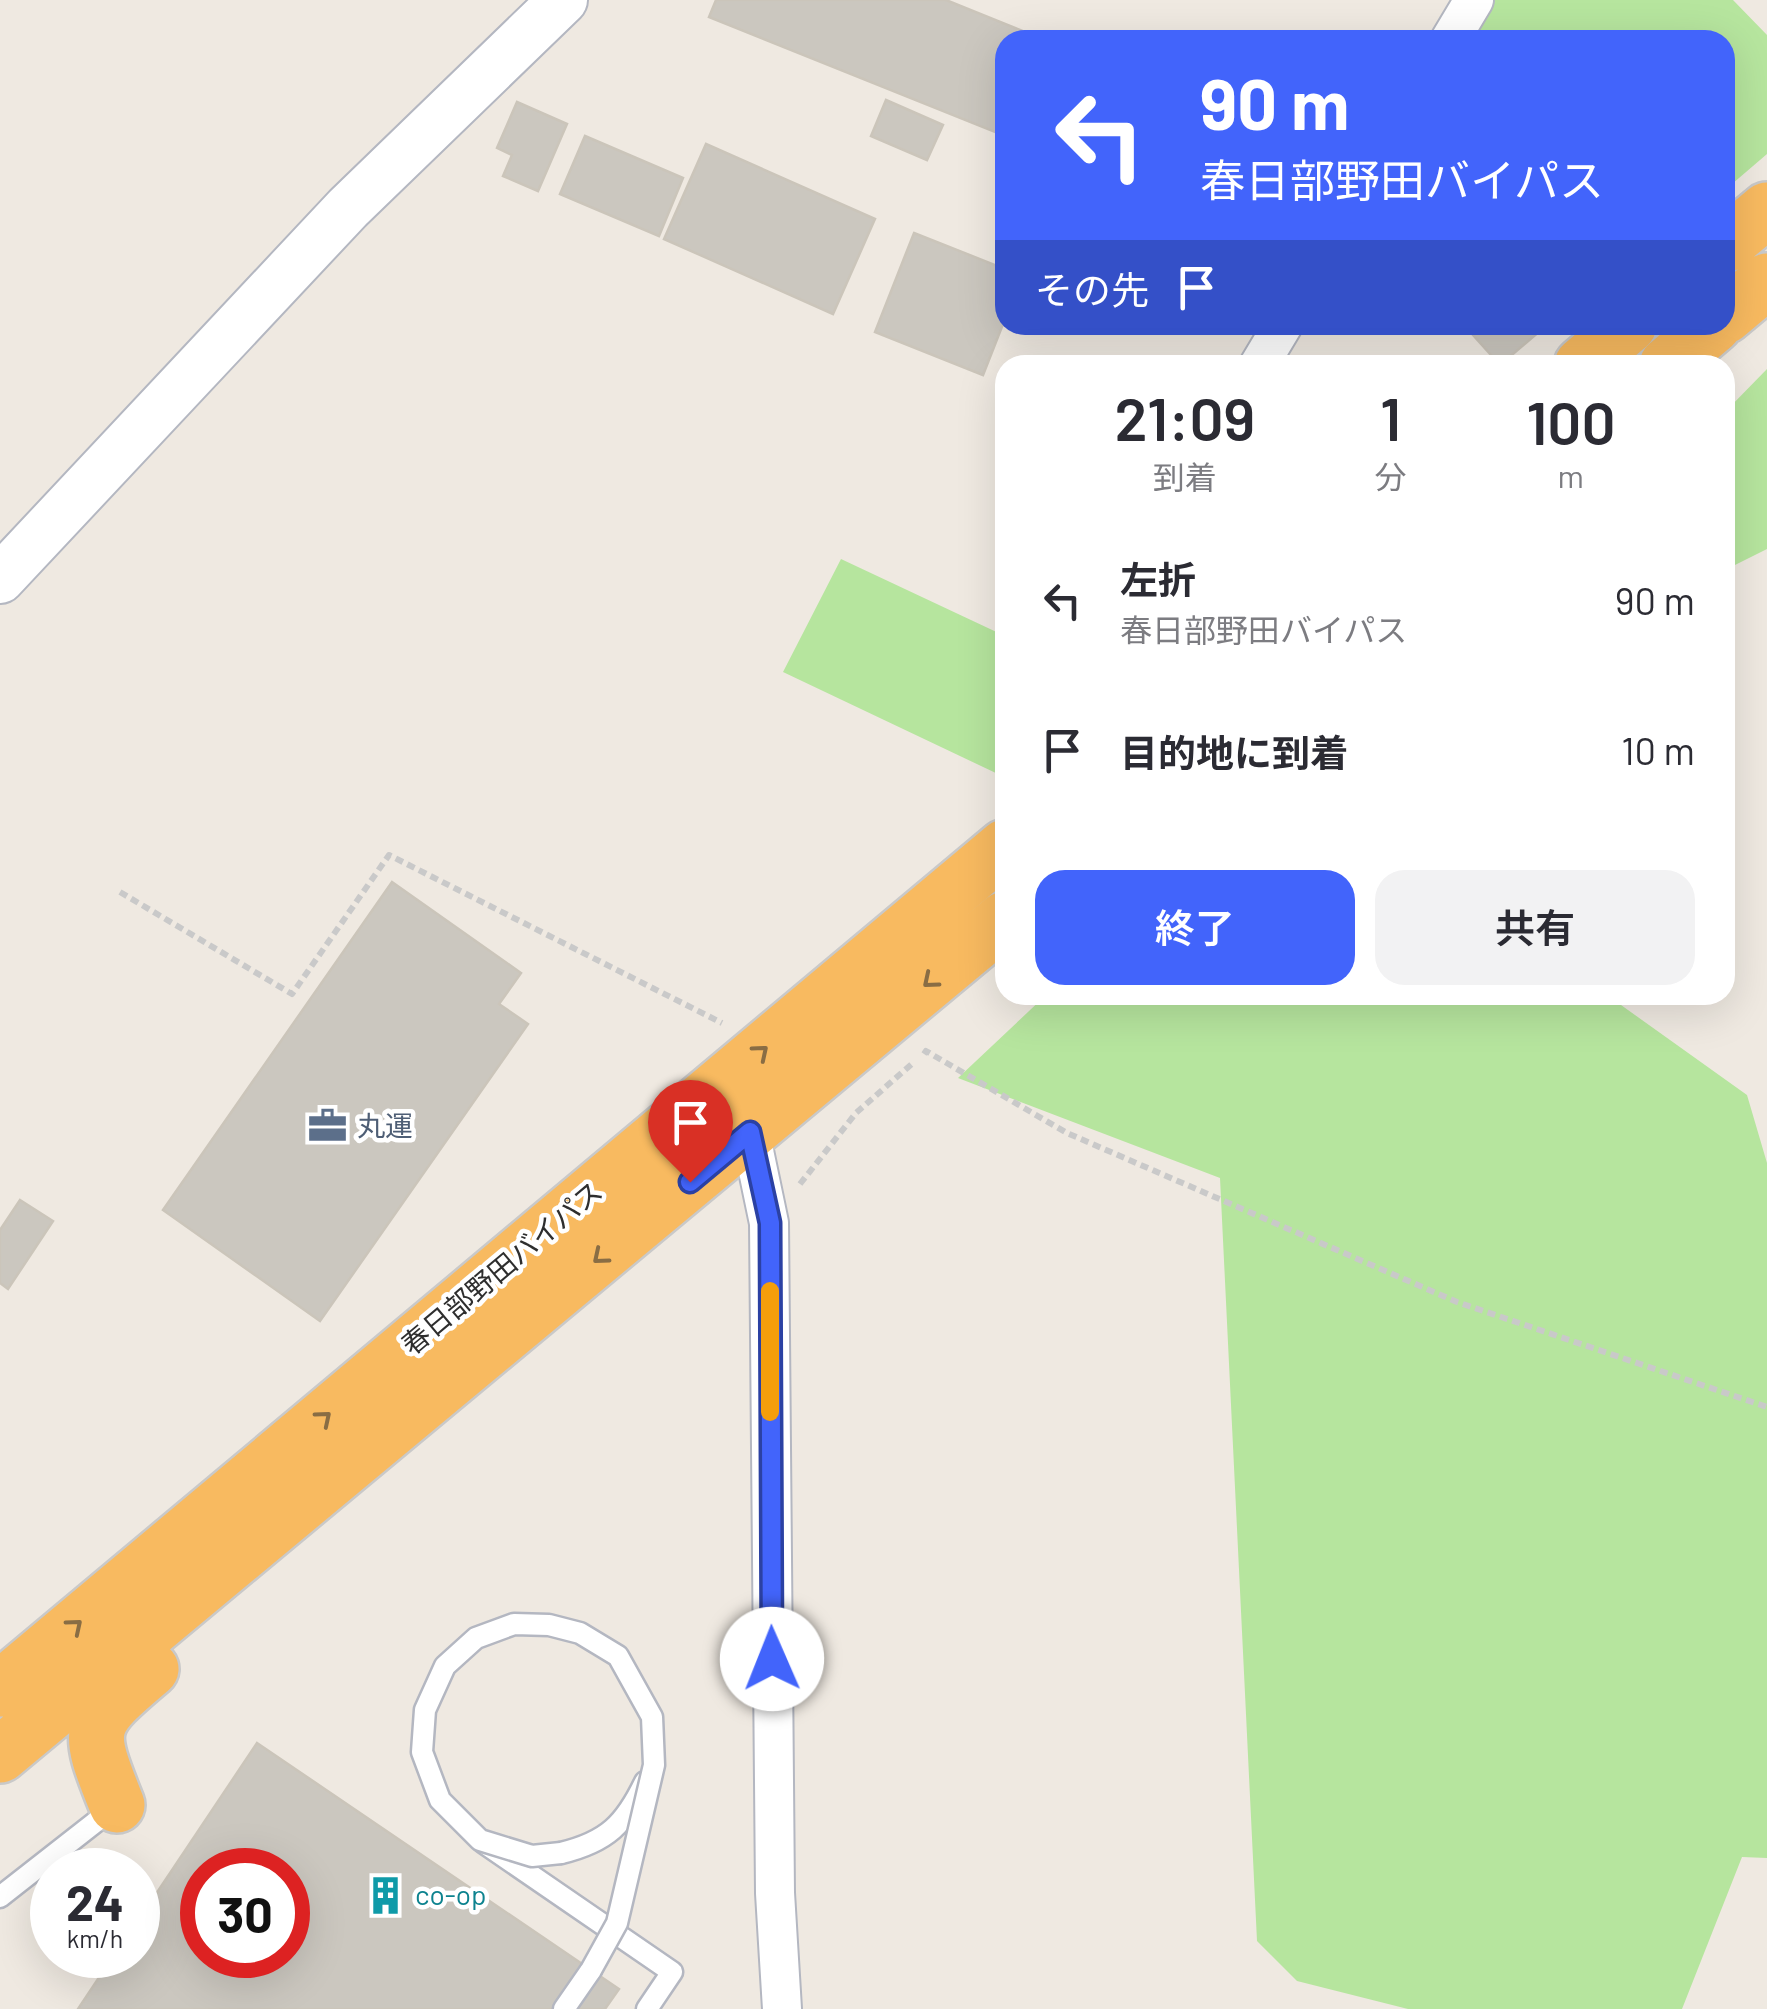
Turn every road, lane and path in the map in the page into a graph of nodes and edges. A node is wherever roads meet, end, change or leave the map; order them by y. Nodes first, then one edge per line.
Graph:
1 (564, 0) edge
2 (1474, 0) edge
3 (1456, 30) edge
4 (1767, 210) edge
5 (1735, 237) edge
6 (1767, 281) edge
7 (1735, 308) edge
8 (1618, 335) edge
9 (1702, 335) edge
10 (1594, 355) edge
11 (1679, 355) edge
12 (0, 579) edge
13 (995, 855) edge
14 (120, 892) dead end
15 (995, 927) edge
16 (767, 1046) junction
17 (750, 1132) junction
18 (770, 1223) junction
19 (1767, 1407) edge
20 (305, 1502) junction
21 (0, 1689) edge
22 (0, 1754) edge
23 (654, 1766) junction
24 (118, 1805) joint
25 (480, 1840) junction
26 (0, 1898) edge
27 (564, 2009) edge
28 (647, 2009) edge
29 (782, 2009) edge

1 - 12 street
2 - 3 street
4 - 5 highway
6 - 7 highway
8 - 10 highway
9 - 11 highway
13 - 16 highway, 春日部野田バイパス
14 - 16 path
15 -> 17 highway, 春日部野田バイパス
21 -> 16 highway, 春日部野田バイパス
17 - 18 street
17 -> 20 highway, 春日部野田バイパス
18 - 19 path
18 - 29 street
20 - 22 highway, 春日部野田バイパス
20 - 24 highway
23 - 25 lane, bridge
23 - 25 lane, bridge
23 - 27 lane, bridge
24 - 26 lane
25 - 28 lane, bridge

